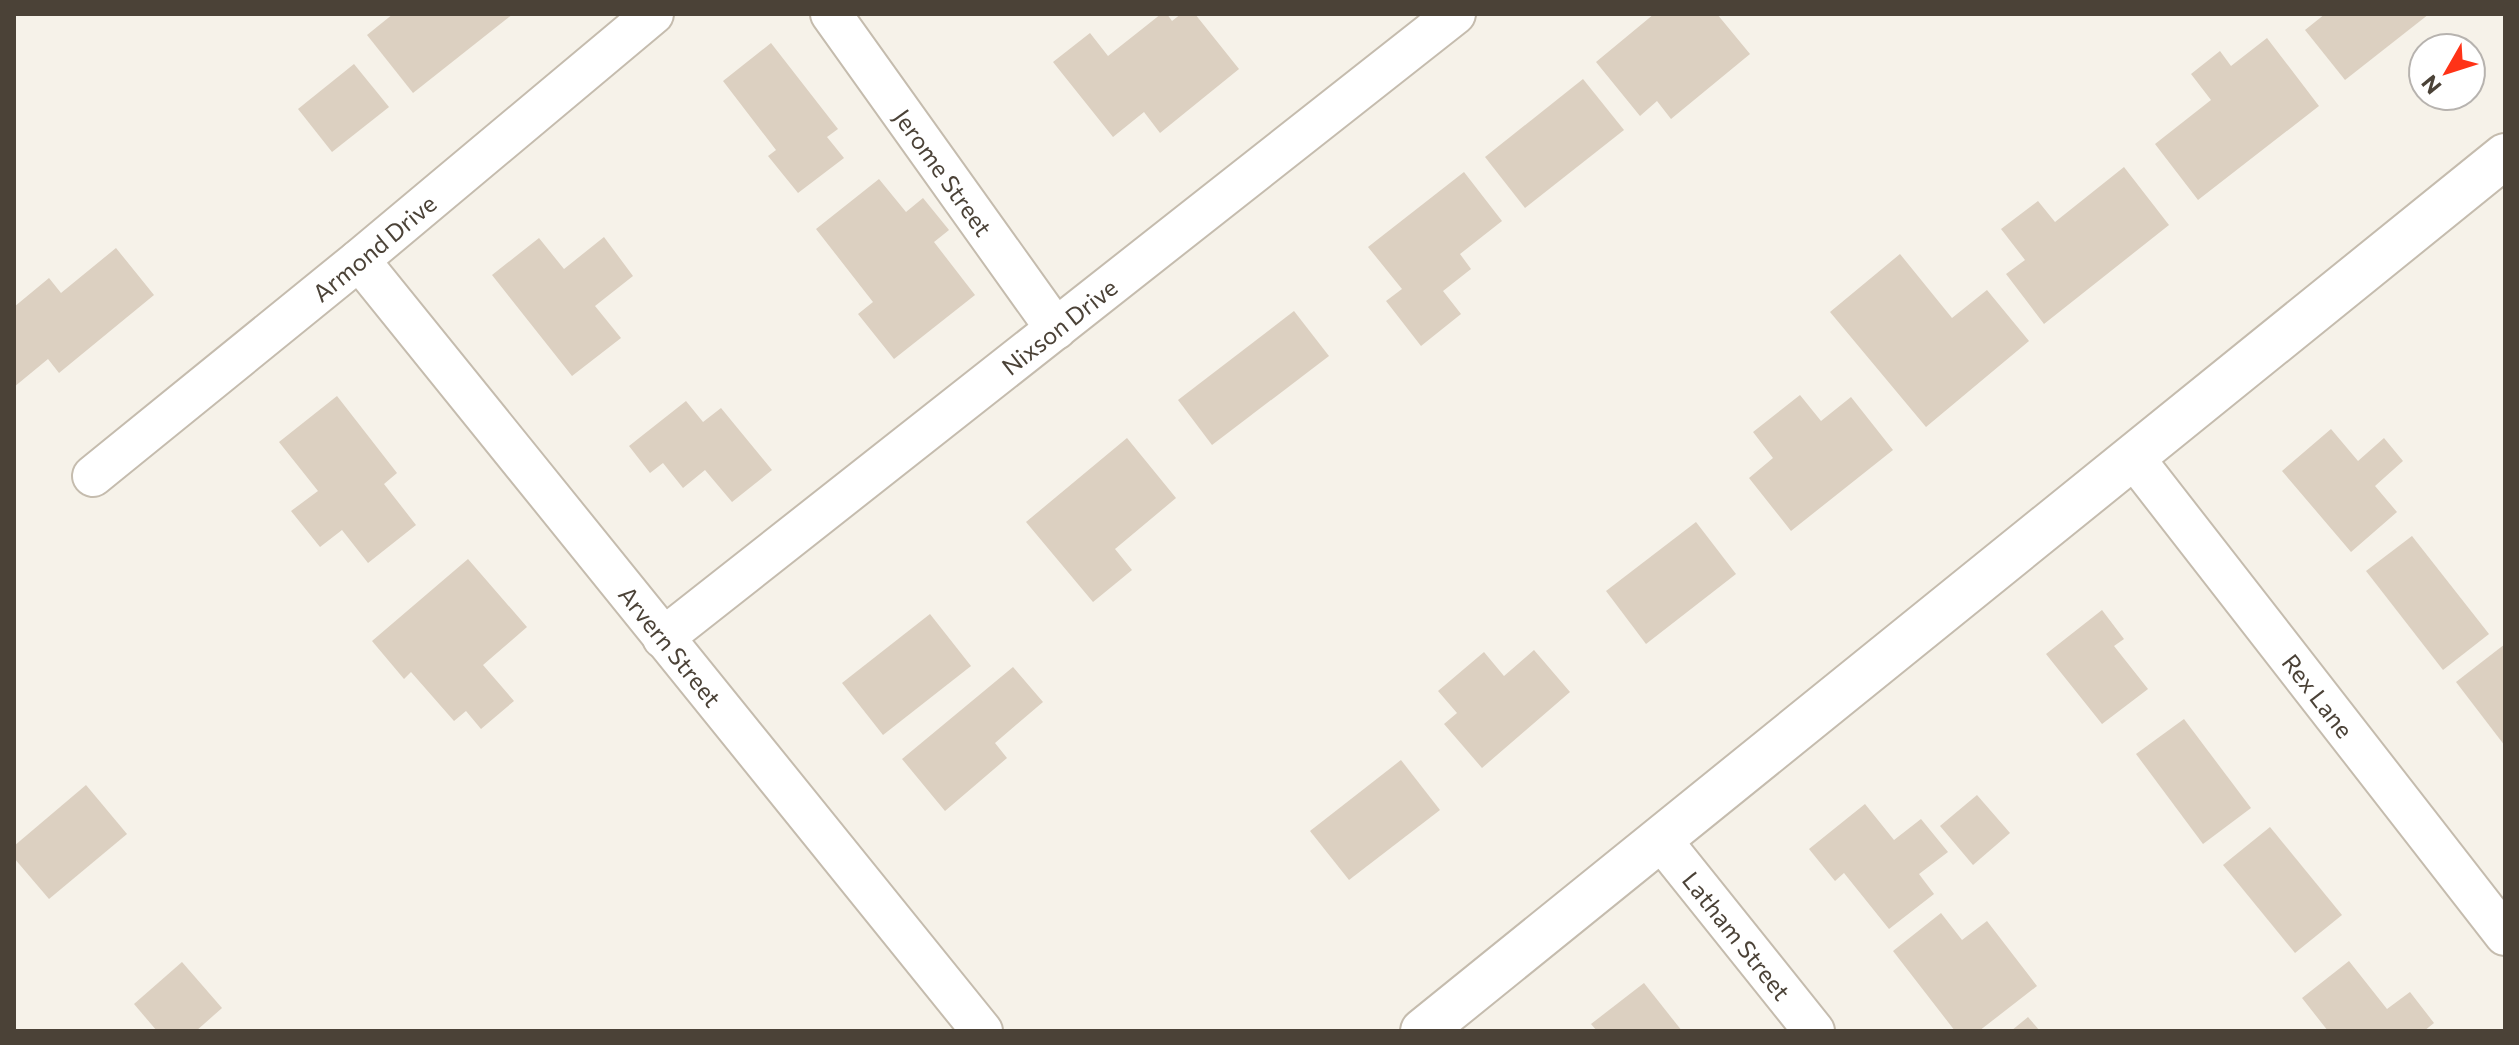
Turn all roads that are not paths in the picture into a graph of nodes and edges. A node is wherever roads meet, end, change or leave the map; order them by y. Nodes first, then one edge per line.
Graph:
1 (653, 14) edge
2 (831, 14) edge
3 (1455, 14) edge
4 (2505, 156) edge
5 (359, 260) junction
6 (1056, 329) junction
7 (2133, 457) junction
8 (93, 476) dead end
9 (663, 638) junction
10 (1661, 840) junction
11 (2505, 935) edge
12 (982, 1031) edge
13 (1423, 1031) edge
14 (1814, 1031) edge

1 - 5 street, Armond Drive
2 - 6 street, Jerome Street
3 - 6 street, Nixson Drive
4 - 7 street
5 - 8 street, Armond Drive
5 - 9 street, Arvern Street
6 - 9 street, Nixson Drive
7 - 10 street
7 - 11 street, Rex Lane
9 - 12 street, Arvern Street
10 - 13 street
10 - 14 street, Latham Street

